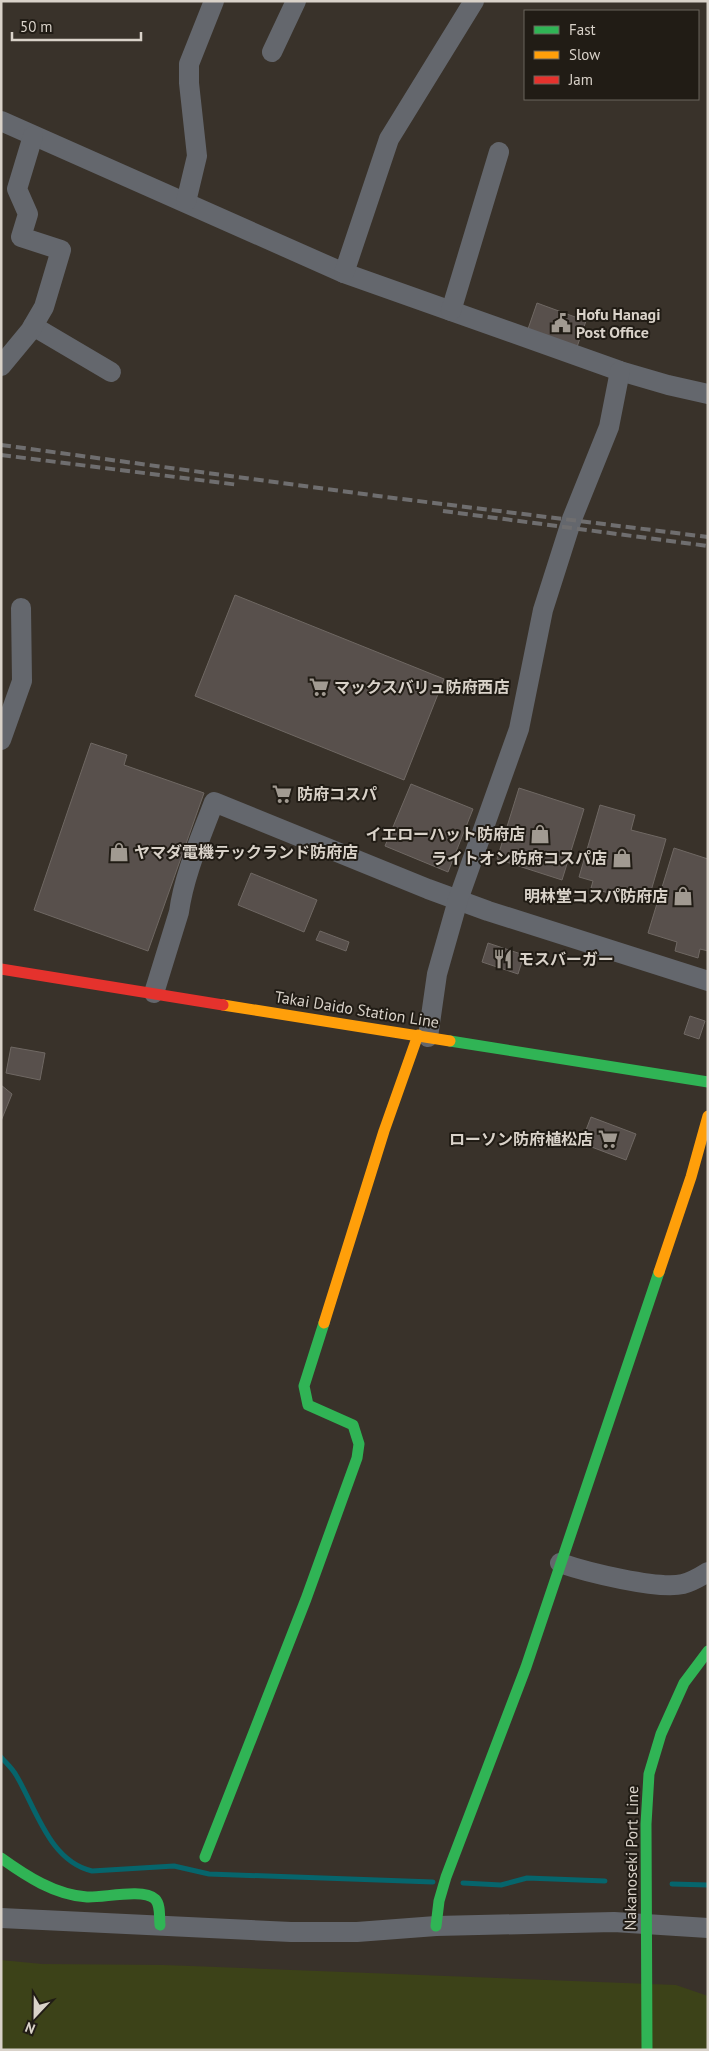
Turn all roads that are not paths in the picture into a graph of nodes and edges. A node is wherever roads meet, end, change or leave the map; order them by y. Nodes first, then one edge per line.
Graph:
1 (214, 1) edge
2 (296, 1) edge
3 (474, 1) edge
4 (272, 52) dead end
5 (1, 121) edge
6 (33, 136) junction
7 (499, 152) dead end
8 (186, 202) junction
9 (344, 273) junction
10 (451, 311) junction
11 (33, 326) junction
12 (1, 366) edge
13 (620, 371) junction
14 (111, 372) dead end
15 (708, 394) edge
16 (21, 608) dead end
17 (1, 740) edge
18 (458, 900) junction
19 (1, 969) edge
20 (708, 981) edge
21 (154, 993) junction
22 (423, 1036) junction
23 (708, 1082) edge
24 (708, 1116) edge
25 (560, 1564) junction
26 (708, 1572) edge
27 (708, 1651) edge
28 (205, 1857) dead end
29 (1, 1858) edge
30 (1, 1918) edge
31 (645, 1924) junction
32 (160, 1925) junction
33 (436, 1926) junction
34 (708, 1928) edge
35 (647, 2050) edge

1 - 8 street
2 - 4 street
3 - 9 street
5 - 6 street
6 - 8 street
6 - 11 street
7 - 10 street
8 - 9 street
9 - 10 street
10 - 13 street
11 - 12 street
11 - 14 street
13 - 15 street
13 - 18 street
16 - 17 street
18 - 20 street
18 - 21 street
18 - 22 street
19 - 21 street, Takai Daido Station Line
21 - 22 street, Takai Daido Station Line
22 - 23 street, Takai Daido Station Line
22 - 28 street
24 - 25 street
25 - 26 street
25 - 33 street
27 - 31 street, Nakanoseki Port Line
29 - 32 street
30 - 32 street
31 - 33 street
31 - 34 street
31 - 35 street, Nakanoseki Port Line
32 - 33 street

